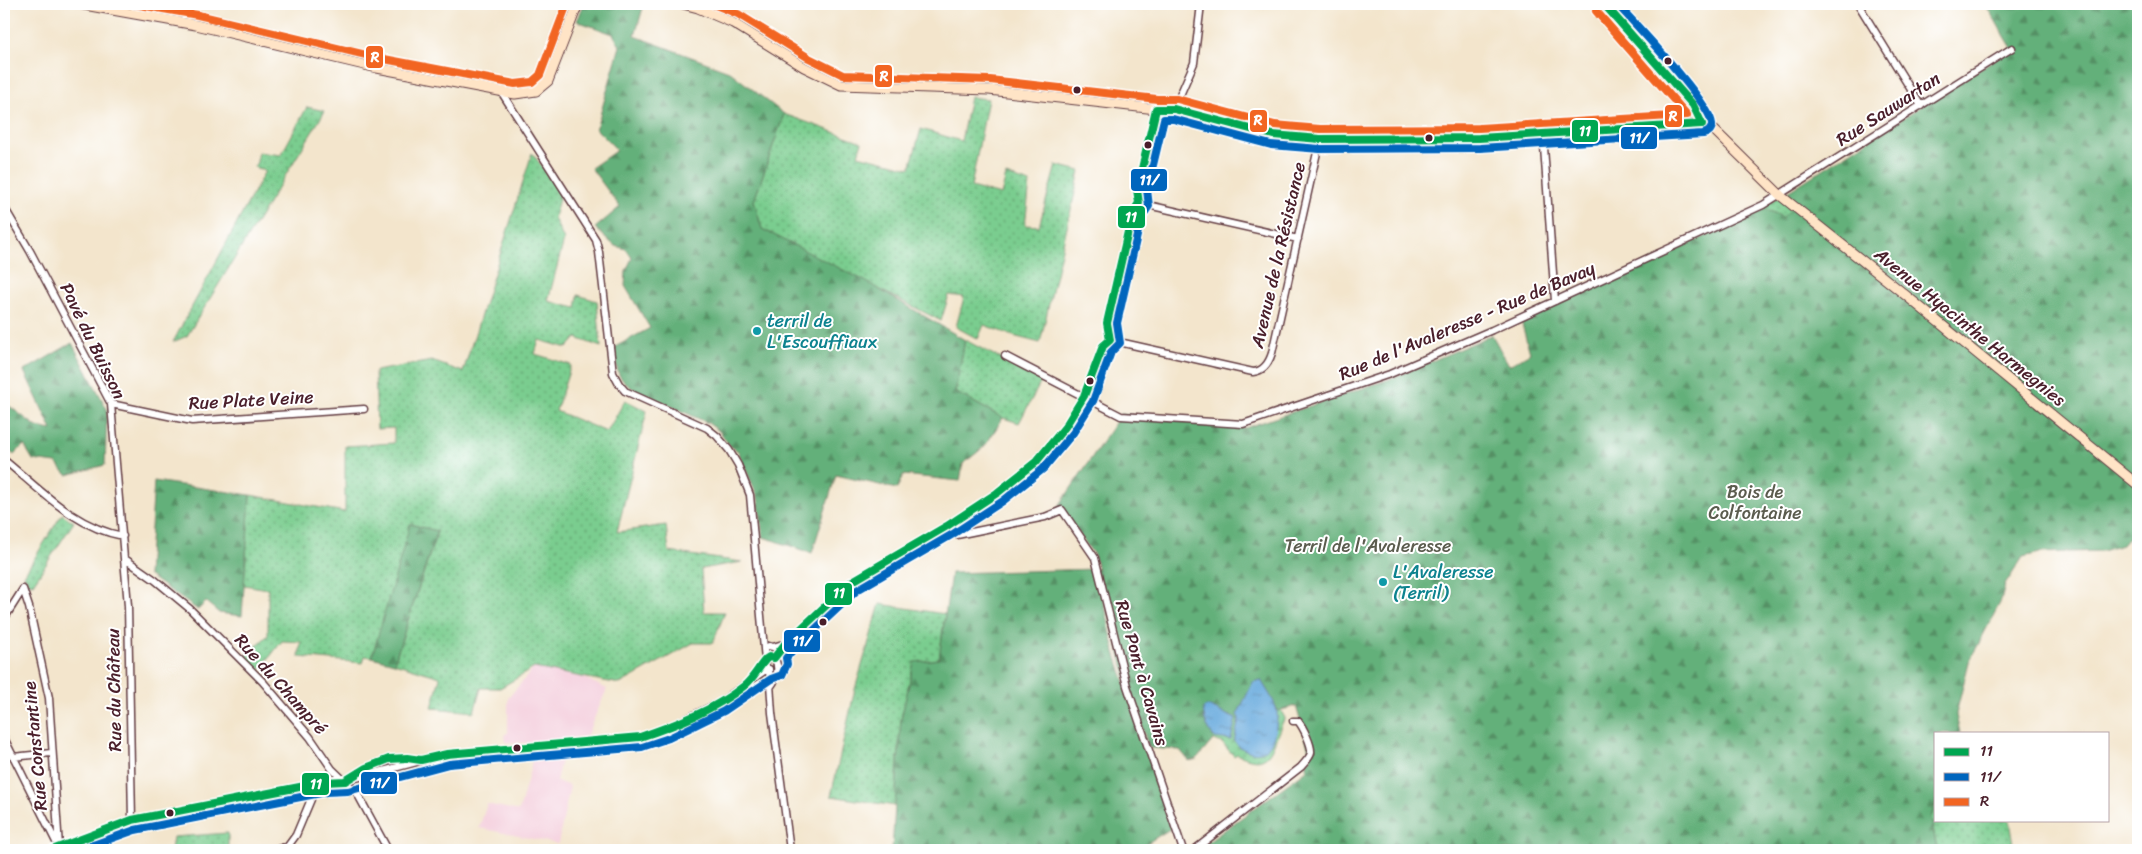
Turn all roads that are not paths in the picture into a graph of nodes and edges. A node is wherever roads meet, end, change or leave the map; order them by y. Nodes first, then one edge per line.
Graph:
1 (79, 4) edge
2 (578, 4) edge
3 (682, 4) edge
4 (1201, 4) edge
5 (1604, 4) edge
6 (1858, 4) edge
7 (2012, 48) dead end
8 (502, 93) junction
9 (1921, 106) junction
10 (1156, 109) junction
11 (1174, 109) junction
12 (1702, 124) junction
13 (1543, 133) junction
14 (1320, 139) junction
15 (1781, 196) junction
16 (1139, 203) junction
17 (4, 208) edge
18 (1298, 239) junction
19 (1556, 300) junction
20 (1110, 340) junction
21 (1004, 356) dead end
22 (1084, 396) junction
23 (111, 404) junction
24 (364, 409) dead end
25 (4, 460) edge
26 (2138, 485) edge
27 (947, 526) junction
28 (123, 536) junction
29 (125, 559) junction
30 (4, 619) edge
31 (787, 642) junction
32 (766, 644) junction
33 (770, 663) junction
34 (755, 676) junction
35 (771, 684) junction
36 (1293, 721) dead end
37 (4, 738) edge
38 (51, 753) junction
39 (13, 757) junction
40 (344, 781) junction
41 (317, 785) junction
42 (132, 820) junction
43 (60, 849) edge
44 (52, 850) edge
45 (275, 850) edge
46 (388, 850) edge
47 (790, 850) edge
48 (1182, 850) edge
49 (1194, 850) edge

1 - 8 street
2 - 8 street
3 - 10 street
4 - 11 street
5 - 12 street
6 - 9 street
7 - 9 street, Rue Sauwartan
8 - 32 street
9 - 15 street, Rue Sauwartan
10 - 11 street
10 - 16 street
11 - 14 street
12 - 13 street
12 - 15 street, Avenue Hyacinthe Harmegnies
13 - 14 street
13 - 19 street
14 - 18 street, Avenue de la Résistance
15 - 19 street, Rue de l'Avaleresse - Rue de Bavay
15 - 26 street, Avenue Hyacinthe Harmegnies
16 - 18 street
16 - 20 street
17 - 23 street, Pavé du Buisson
18 - 20 street, Avenue de la Résistance
19 - 22 street, Rue de l'Avaleresse - Rue de Bavay
20 - 22 street
21 - 22 street
22 - 27 street
23 - 24 street, Rue Plate Veine
23 - 28 street, Pavé du Buisson
25 - 28 street
27 - 31 street
27 - 48 street, Rue Pont à Cavains
28 - 29 street, Pavé du Buisson
29 - 40 street, Rue du Champré
29 - 42 street, Rue du Château
30 - 38 street, Rue Constantine
31 - 32 street
31 - 33 street
32 - 33 street
33 - 34 street
33 - 35 street
34 - 35 street
34 - 40 street
35 - 47 street
36 - 49 street
37 - 39 street
38 - 39 street
38 - 43 street, Rue Constantine
39 - 43 street
40 - 41 street
40 - 46 street, Rue du Champré
41 - 42 street
41 - 45 street
42 - 43 street
43 - 44 street

